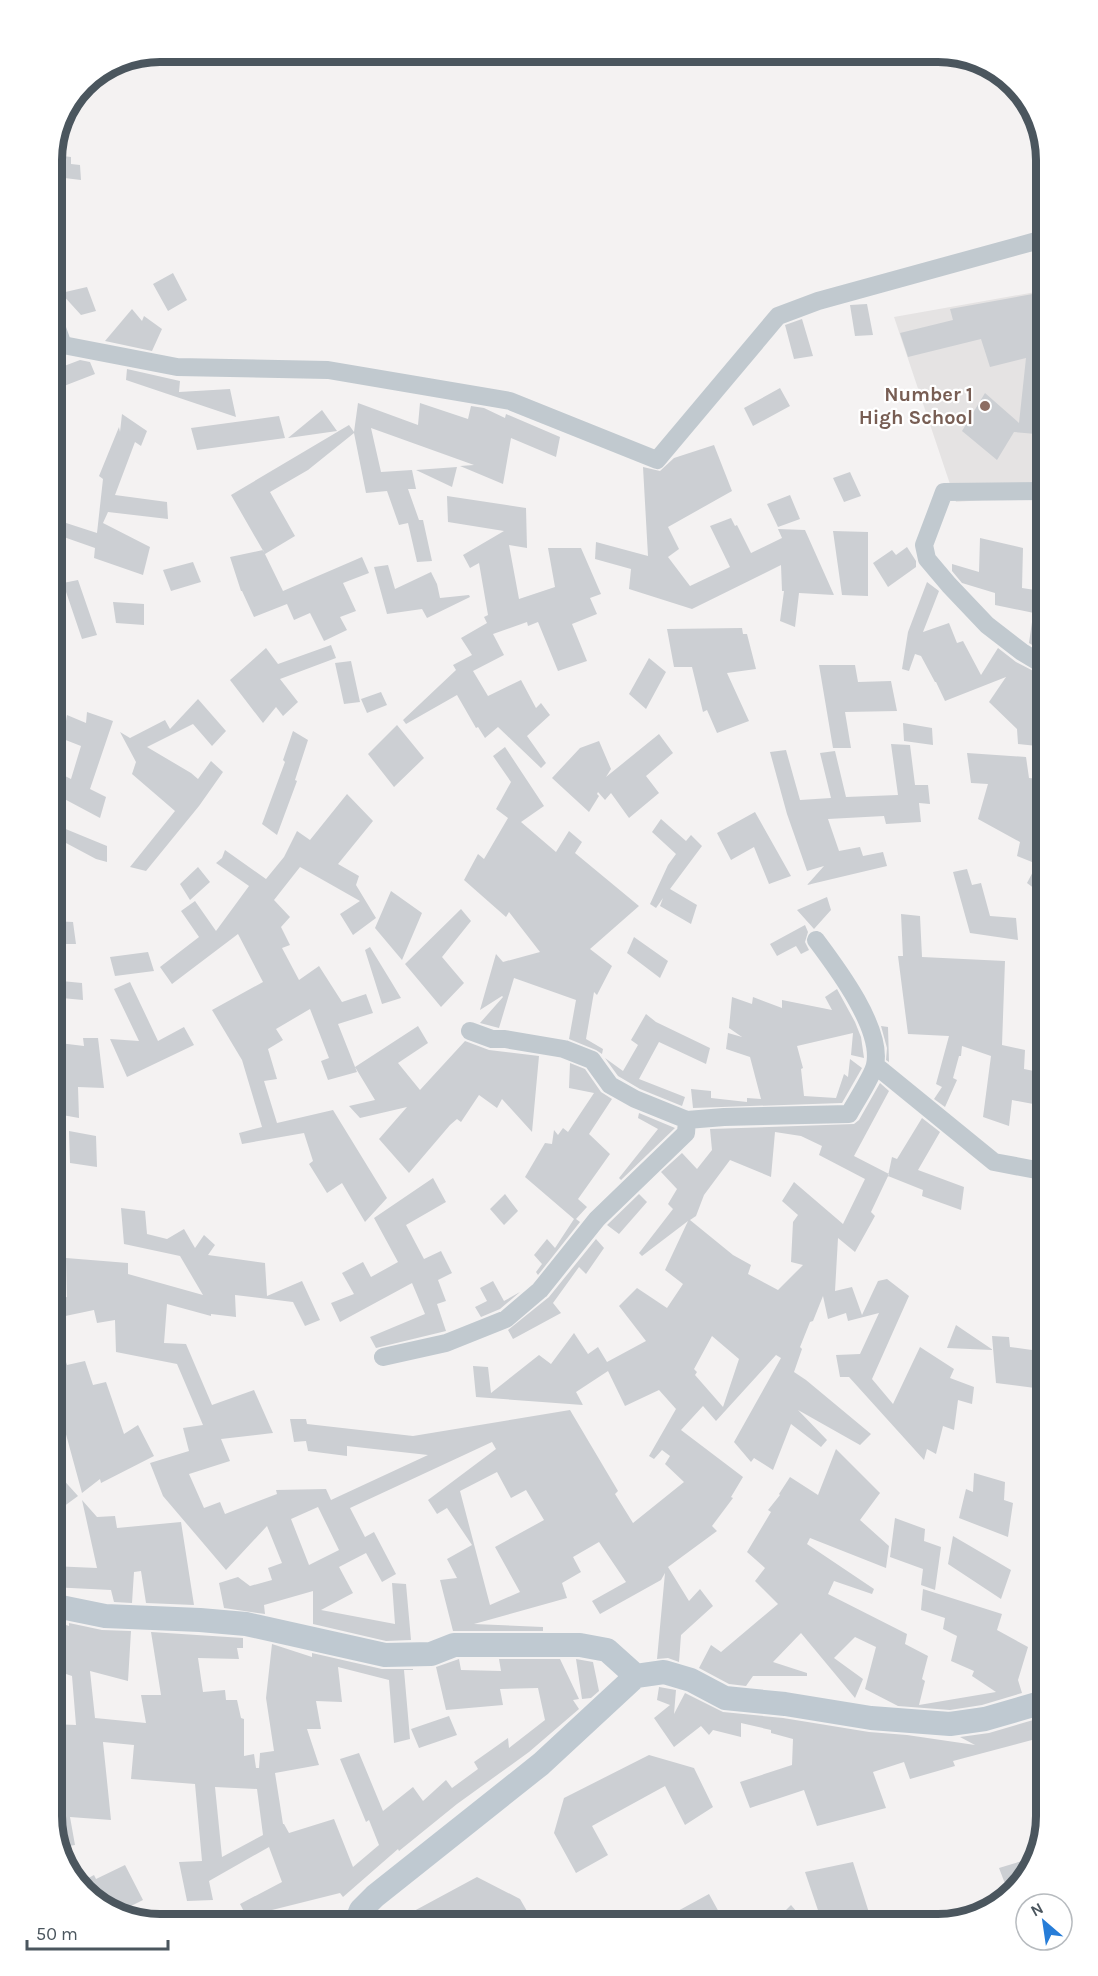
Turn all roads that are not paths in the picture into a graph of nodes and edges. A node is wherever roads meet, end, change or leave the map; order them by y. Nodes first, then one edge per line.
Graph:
1 (1036, 241) edge
2 (62, 342) edge
3 (1036, 491) edge
4 (1036, 660) edge
5 (816, 940) dead end
6 (470, 1031) dead end
7 (875, 1065) junction
8 (687, 1120) junction
9 (1036, 1170) edge
10 (383, 1357) dead end
11 (62, 1607) edge
12 (636, 1676) junction
13 (1036, 1704) edge
14 (359, 1914) edge

1 - 2 street
3 - 4 street
5 - 7 street
6 - 8 street
7 - 8 street
7 - 9 street
8 - 10 street
11 - 12 street
12 - 13 street
12 - 14 street

